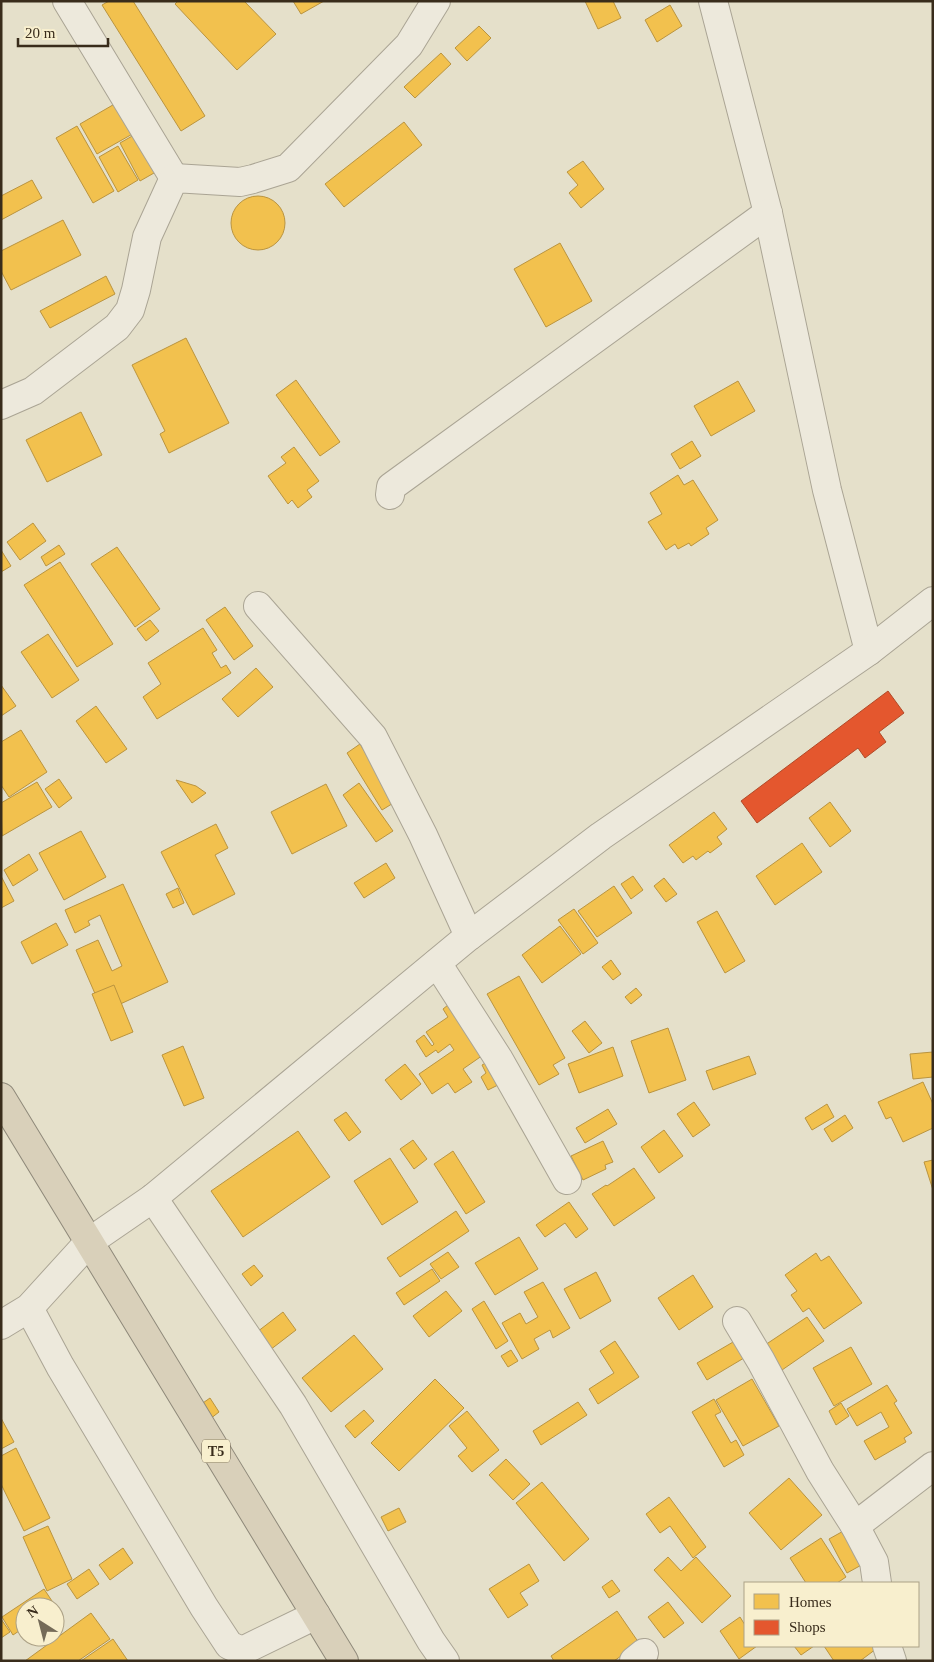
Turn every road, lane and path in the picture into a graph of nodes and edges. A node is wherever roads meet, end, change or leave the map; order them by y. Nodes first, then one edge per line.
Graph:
1 (67, 1) edge
2 (436, 1) edge
3 (713, 1) edge
4 (174, 178) junction
5 (768, 213) junction
6 (1, 406) edge
7 (390, 495) dead end
8 (933, 601) edge
9 (258, 606) dead end
10 (869, 651) junction
11 (469, 936) junction
12 (437, 963) junction
13 (1, 1097) edge
14 (567, 1180) dead end
15 (152, 1198) junction
16 (89, 1242) junction
17 (29, 1308) junction
18 (737, 1321) dead end
19 (1, 1325) edge
20 (933, 1466) edge
21 (855, 1526) junction
22 (877, 1582) edge
23 (316, 1615) junction
24 (887, 1647) edge
25 (344, 1661) edge
26 (445, 1661) edge
27 (892, 1661) edge

1 - 4 street
2 - 4 street
3 - 5 street
4 - 6 street
5 - 7 street
5 - 10 street
8 - 10 street
9 - 11 street
10 - 11 street
11 - 12 street
12 - 14 street
12 - 15 street
13 - 16 highway, T5
15 - 16 street
15 - 26 street
16 - 17 street
16 - 23 highway, T5
17 - 19 street
17 - 23 street
18 - 21 street
20 - 21 street
21 - 22 street
23 - 25 highway, T5
24 - 27 street

